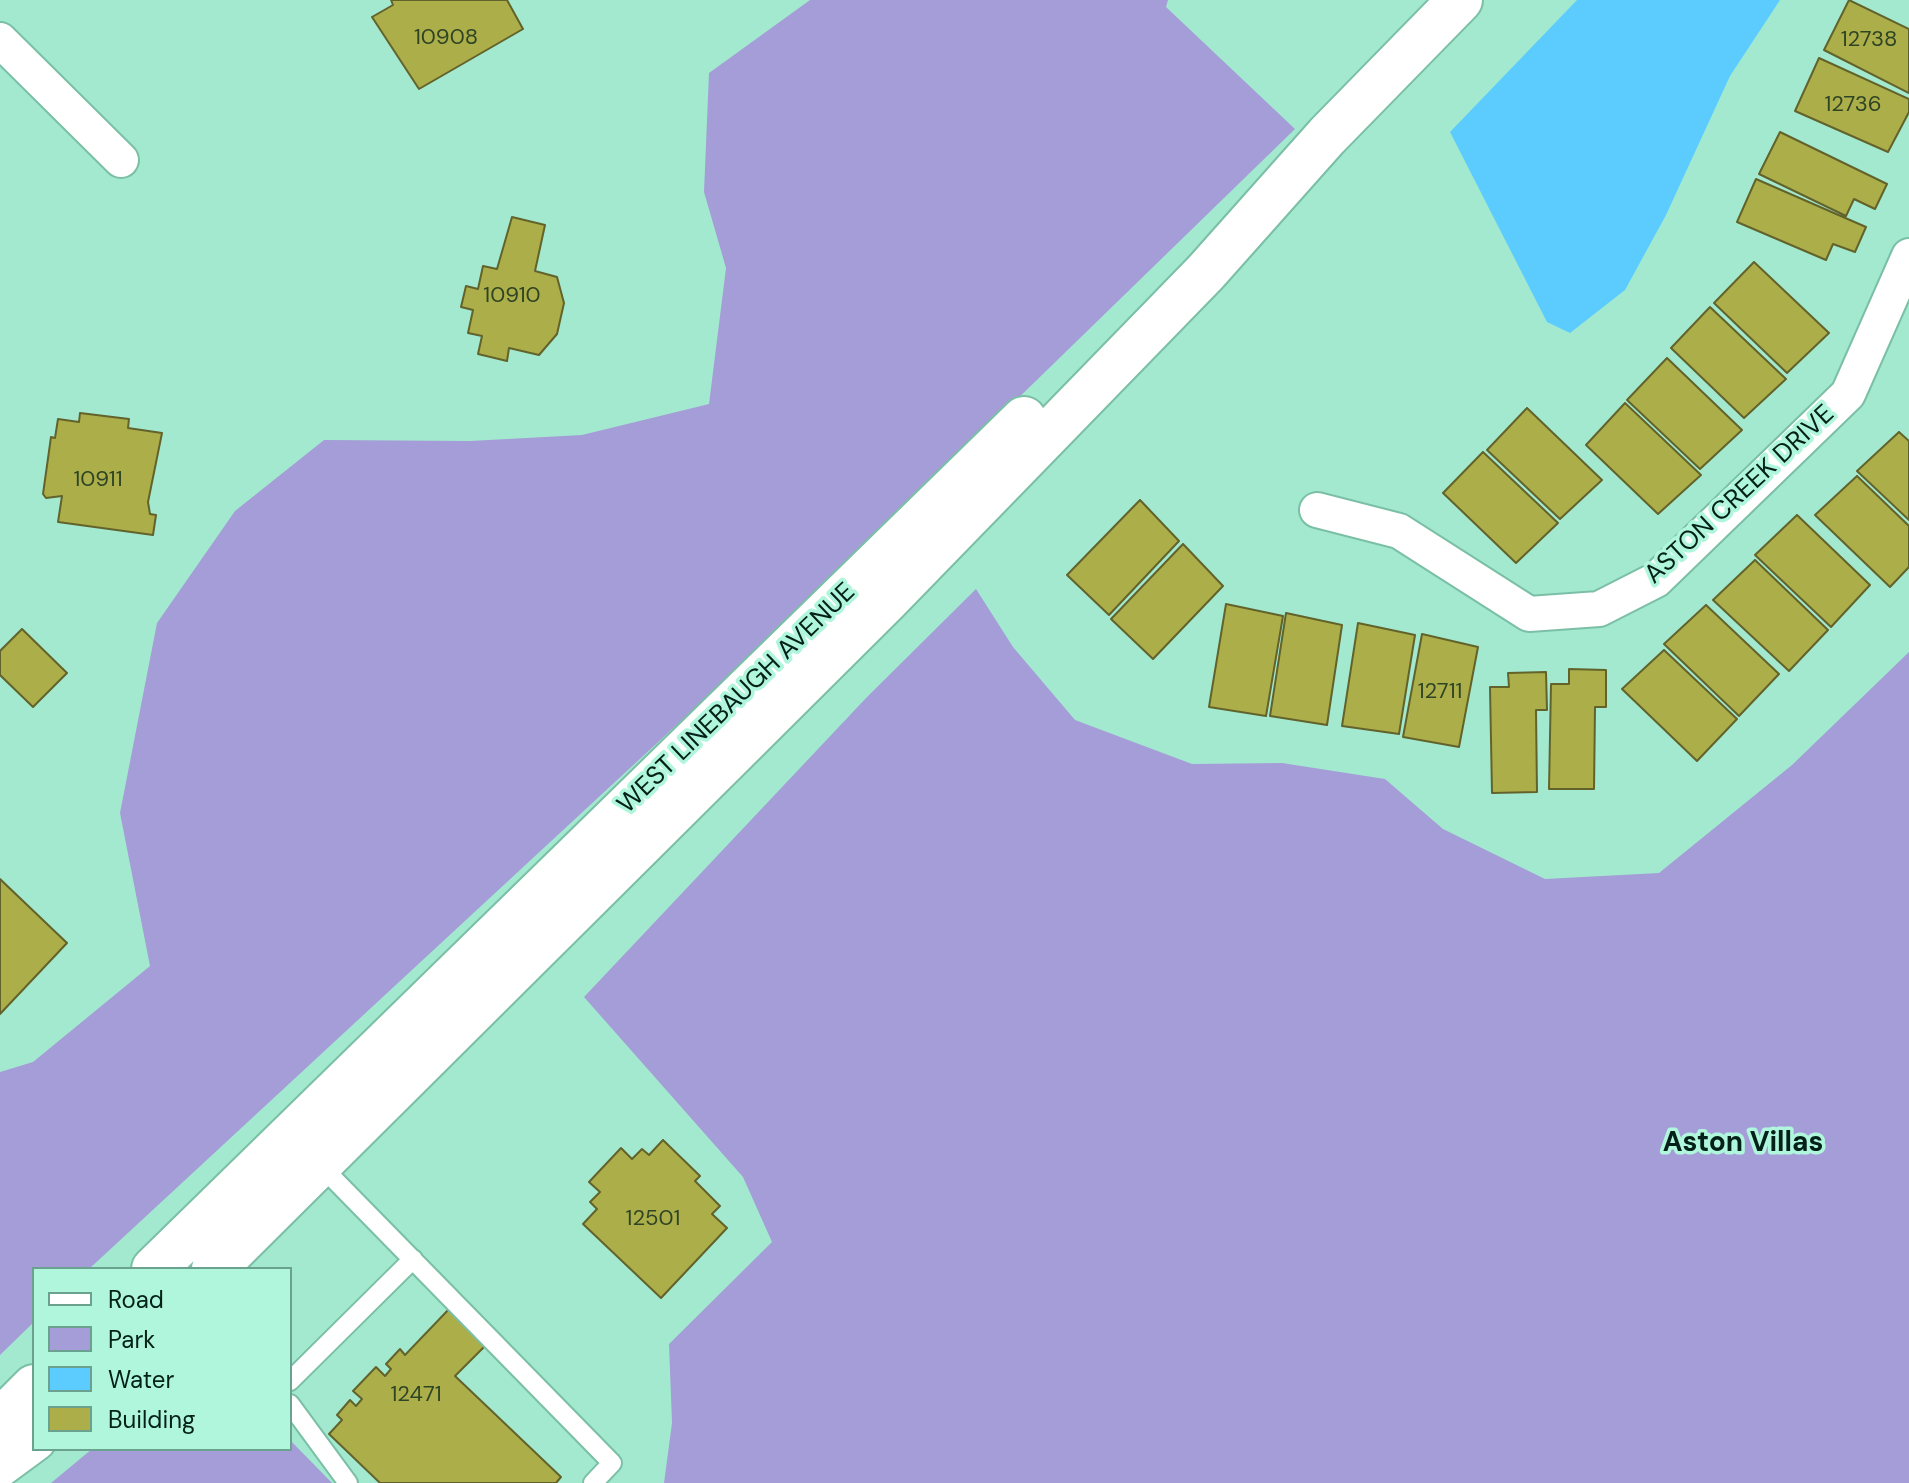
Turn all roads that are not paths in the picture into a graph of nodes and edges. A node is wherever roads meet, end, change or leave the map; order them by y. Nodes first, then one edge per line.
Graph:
1 (1460, 0) edge
2 (0, 40) edge
3 (121, 160) dead end
4 (1909, 256) edge
5 (1317, 510) dead end
6 (443, 1015) junction
7 (289, 1133) junction
8 (321, 1166) junction
9 (413, 1259) junction
10 (156, 1267) edge
11 (216, 1267) edge
12 (292, 1379) edge
13 (32, 1389) edge
14 (293, 1408) edge
15 (0, 1421) edge
16 (32, 1440) edge
17 (0, 1464) edge
18 (348, 1483) edge
19 (593, 1483) edge

1 - 6 main road, WEST LINEBAUGH AVENUE
2 - 3 street
4 - 5 street, ASTON CREEK DRIVE
6 - 7 main road, WEST LINEBAUGH AVENUE
6 - 8 main road, WEST LINEBAUGH AVENUE
7 - 8 main road
7 - 10 main road, WEST LINEBAUGH AVENUE
8 - 9 lane
8 - 11 main road, WEST LINEBAUGH AVENUE
9 - 12 lane
9 - 19 lane
13 - 15 main road
14 - 18 lane
16 - 17 main road

